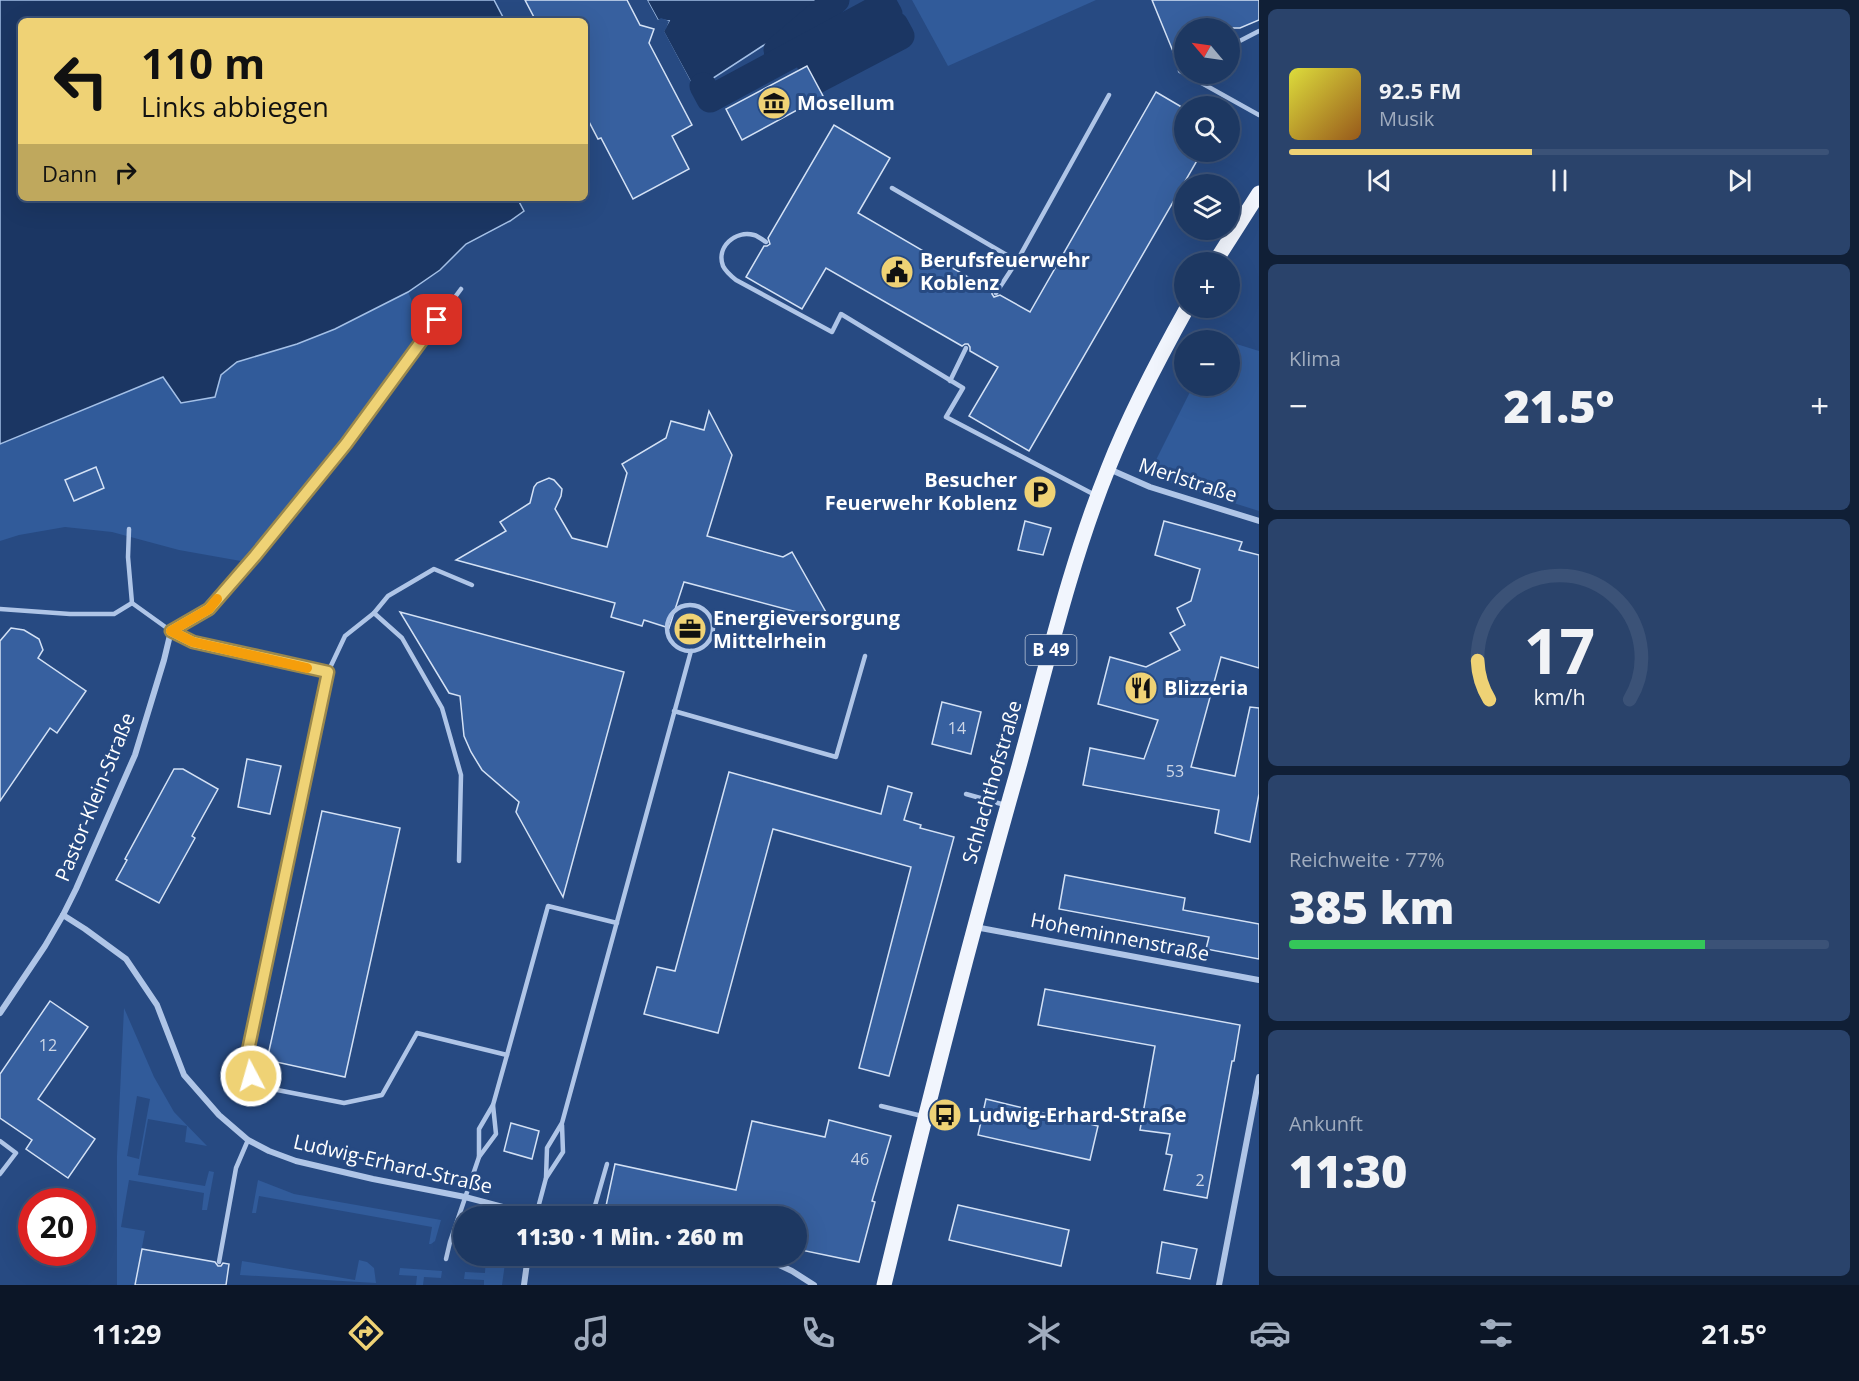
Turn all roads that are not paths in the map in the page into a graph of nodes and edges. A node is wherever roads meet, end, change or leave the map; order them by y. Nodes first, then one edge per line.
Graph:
1 (1259, 31) edge
2 (1240, 41) edge
3 (1203, 84) edge
4 (1109, 95) dead end
5 (1259, 115) edge
6 (892, 188) dead end
7 (1259, 193) edge
8 (766, 242) dead end
9 (1221, 252) edge
10 (1017, 261) junction
11 (461, 289) dead end
12 (996, 293) dead end
13 (1182, 318) edge
14 (966, 348) dead end
15 (950, 381) junction
16 (1108, 469) junction
17 (1052, 474) junction
18 (1048, 480) dead end
19 (1098, 496) junction
20 (1259, 521) edge
21 (129, 529) dead end
22 (472, 585) dead end
23 (132, 603) junction
24 (0, 609) edge
25 (374, 613) junction
26 (171, 631) junction
27 (691, 651) junction
28 (865, 656) dead end
29 (328, 672) junction
30 (674, 711) junction
31 (966, 794) dead end
32 (1008, 806) junction
33 (459, 861) dead end
34 (63, 915) junction
35 (616, 923) junction
36 (974, 926) junction
37 (1259, 980) edge
38 (0, 1013) edge
39 (507, 1055) junction
40 (1259, 1077) edge
41 (493, 1105) junction
42 (881, 1106) dead end
43 (926, 1117) junction
44 (562, 1123) junction
45 (248, 1140) junction
46 (0, 1141) edge
47 (479, 1157) junction
48 (607, 1164) dead end
49 (0, 1174) edge
50 (546, 1178) junction
51 (465, 1197) junction
52 (500, 1206) edge
53 (539, 1206) edge
54 (595, 1206) edge
55 (446, 1259) dead end
56 (219, 1262) dead end
57 (527, 1266) edge
58 (781, 1266) edge
59 (882, 1284) edge
60 (524, 1285) edge
61 (814, 1285) edge
62 (1219, 1285) edge

1 - 2 lane
3 - 5 lane
4 - 10 lane
6 - 10 lane
7 - 9 main road
8 - 15 lane
10 - 12 lane
11 - 26 lane
13 - 16 main road, Schlachthofstraße / B 49
14 - 15 lane
15 - 17 lane
16 - 19 main road, Schlachthofstraße / B 49
16 - 20 street, Merlstraße
17 - 18 lane
17 - 19 lane
19 - 32 main road, Schlachthofstraße / B 49
21 - 23 lane
22 - 25 lane
23 - 24 lane
23 - 26 lane
25 - 29 lane
25 - 33 lane
26 - 29 lane
26 - 34 street, Pastor-Klein-Straße
27 - 27 lane
27 - 30 lane
28 - 30 lane
29 - 39 lane
30 - 35 lane
31 - 32 lane
32 - 36 main road, Schlachthofstraße / B 49
34 - 38 street, Pastor-Klein-Straße
34 - 45 street, Ludwig-Erhard-Straße
35 - 39 lane
35 - 44 lane
36 - 37 street, Hoheminnenstraße
36 - 43 main road, Schlachthofstraße / B 49
39 - 41 lane
40 - 62 street
41 - 47 lane
41 - 47 lane
42 - 43 lane
43 - 59 main road, Schlachthofstraße / B 49
44 - 50 lane
44 - 50 lane
45 - 51 street, Ludwig-Erhard-Straße
45 - 56 lane
46 - 49 lane
47 - 51 lane
48 - 54 lane
50 - 53 lane
51 - 52 street, Ludwig-Erhard-Straße
51 - 55 lane
57 - 60 street
58 - 61 street

